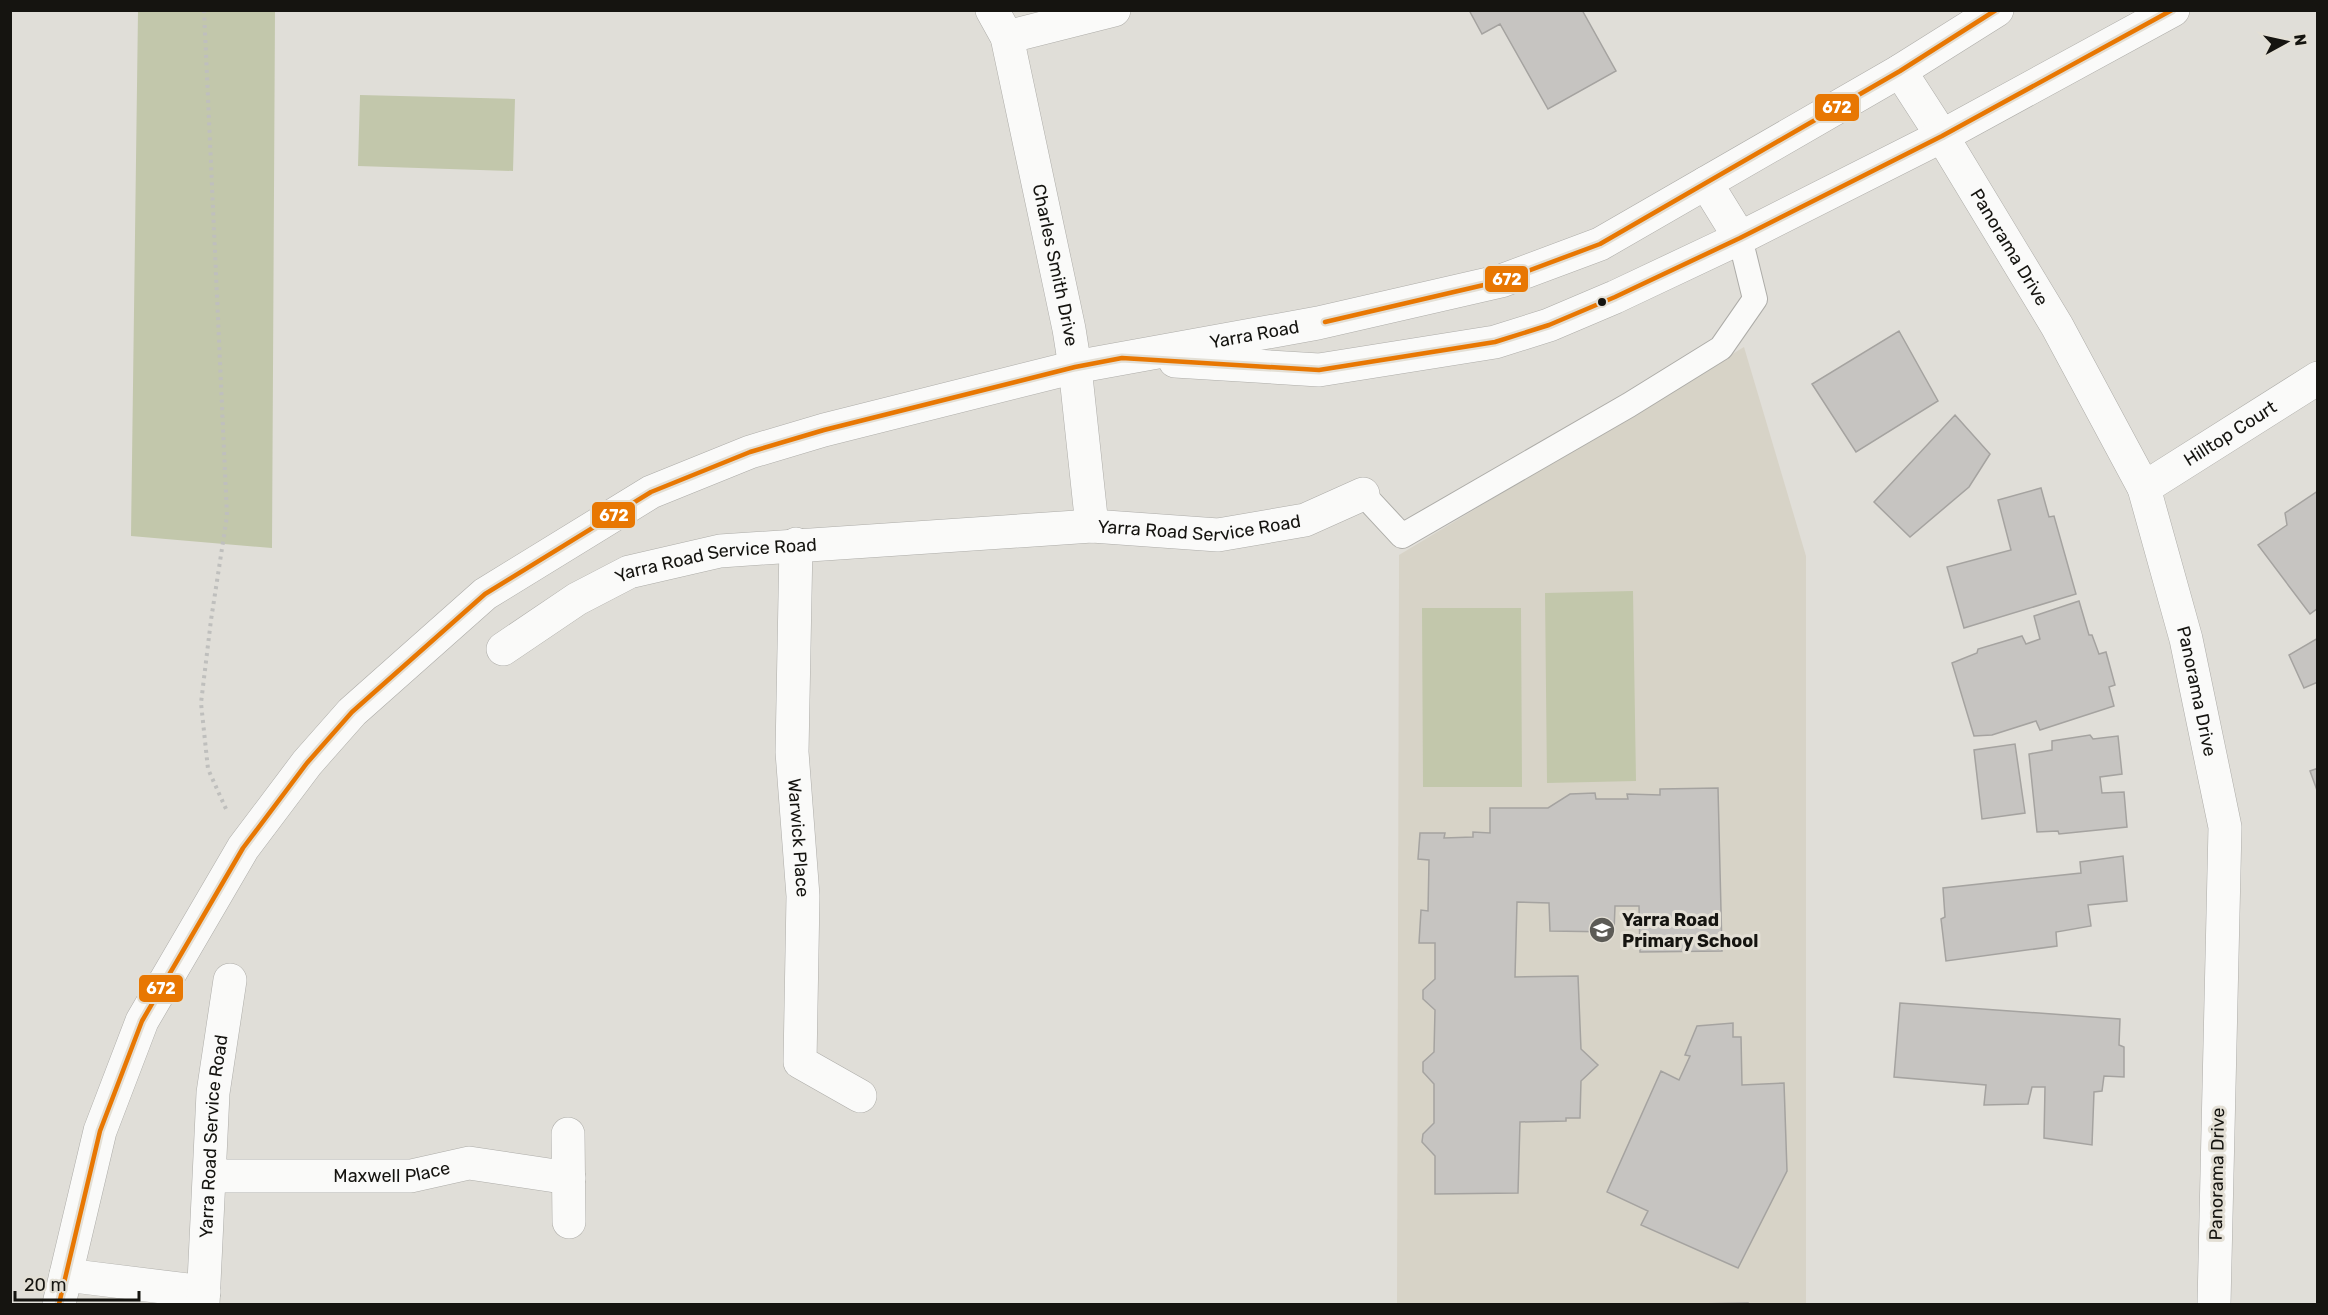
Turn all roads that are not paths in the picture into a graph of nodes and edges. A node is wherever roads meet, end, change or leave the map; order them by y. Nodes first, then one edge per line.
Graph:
1 (1114, 10) edge
2 (1997, 10) edge
3 (2173, 10) edge
4 (999, 24) edge
5 (1900, 70) junction
6 (1942, 136) junction
7 (1706, 183) junction
8 (1740, 238) junction
9 (1122, 358) junction
10 (1075, 367) junction
11 (2318, 378) edge
12 (2144, 488) junction
13 (1364, 494) joint
14 (1092, 526) junction
15 (796, 544) junction
16 (503, 650) dead end
17 (230, 980) dead end
18 (860, 1096) dead end
19 (568, 1134) dead end
20 (210, 1176) junction
21 (569, 1178) junction
22 (569, 1222) dead end
23 (63, 1290) edge
24 (204, 1298) edge
25 (2214, 1305) edge

1 - 4 street
2 - 5 street, Yarra Road
3 - 6 street, Yarra Road
4 - 10 street, Charles Smith Drive
5 - 6 street, Panorama Drive
5 - 7 street, Yarra Road
6 - 8 street, Yarra Road
6 - 12 street, Panorama Drive
7 - 8 street
7 - 9 street, Yarra Road
8 - 9 street, Yarra Road
8 - 13 lane, Yarra Road Service Road
9 - 10 street, Yarra Road
10 - 14 street, Charles Smith Drive
10 - 23 street, Yarra Road
11 - 12 street, Hilltop Court
12 - 25 street, Panorama Drive
13 - 14 street, Yarra Road Service Road
14 - 15 street, Yarra Road Service Road
15 - 16 street, Yarra Road Service Road
15 - 18 street, Warwick Place
17 - 20 street, Yarra Road Service Road
19 - 21 street
20 - 21 street, Maxwell Place
20 - 24 street, Yarra Road Service Road
21 - 22 street
23 - 24 street, Yarra Road Service Road

